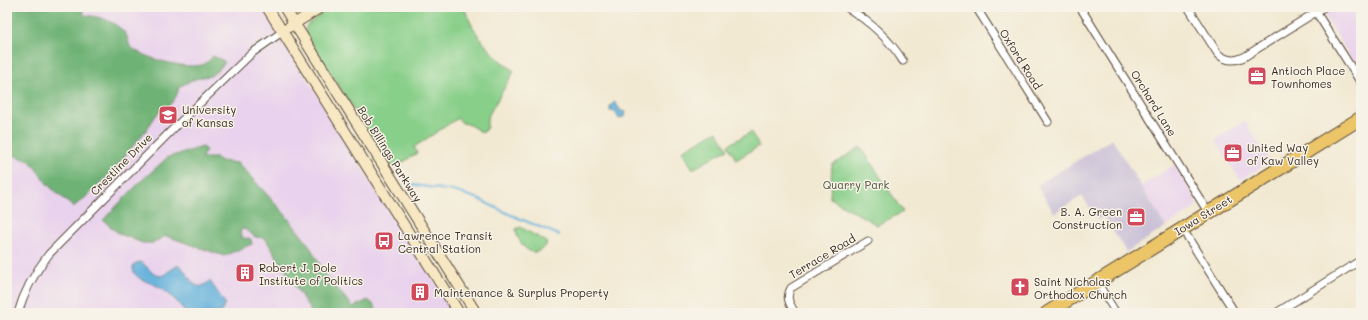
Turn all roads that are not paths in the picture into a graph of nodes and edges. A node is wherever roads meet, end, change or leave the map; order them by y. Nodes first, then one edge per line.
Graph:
1 (267, 7) edge
2 (284, 7) edge
3 (321, 7) edge
4 (846, 7) edge
5 (976, 7) edge
6 (1080, 7) edge
7 (1188, 7) edge
8 (1324, 7) edge
9 (1315, 9) edge
10 (294, 24) junction
11 (282, 32) junction
12 (902, 61) dead end
13 (1361, 84) edge
14 (1361, 118) edge
15 (1048, 122) dead end
16 (1208, 212) junction
17 (1182, 228) junction
18 (868, 241) dead end
19 (1361, 260) edge
20 (1097, 282) junction
21 (18, 313) edge
22 (459, 313) edge
23 (476, 313) edge
24 (795, 313) edge
25 (1047, 313) edge
26 (1116, 313) edge
27 (1235, 313) edge
28 (1276, 313) edge

1 - 11 main road
2 - 10 main road, Bob Billings Parkway
3 - 10 main road, Crestline Drive
4 - 12 street
5 - 15 street, Oxford Road
6 - 16 street, Orchard Lane
7 - 9 street
8 - 9 street
9 - 13 street
10 - 11 main road, Crestline Drive
10 - 23 main road, Bob Billings Parkway
11 - 21 street, Crestline Drive
11 - 22 main road
14 - 16 highway, Iowa Street
16 - 17 highway, Iowa Street
17 - 20 highway, Iowa Street
17 - 27 street
18 - 24 street, Terrace Road
19 - 28 street
20 - 25 highway, Iowa Street
20 - 26 street

